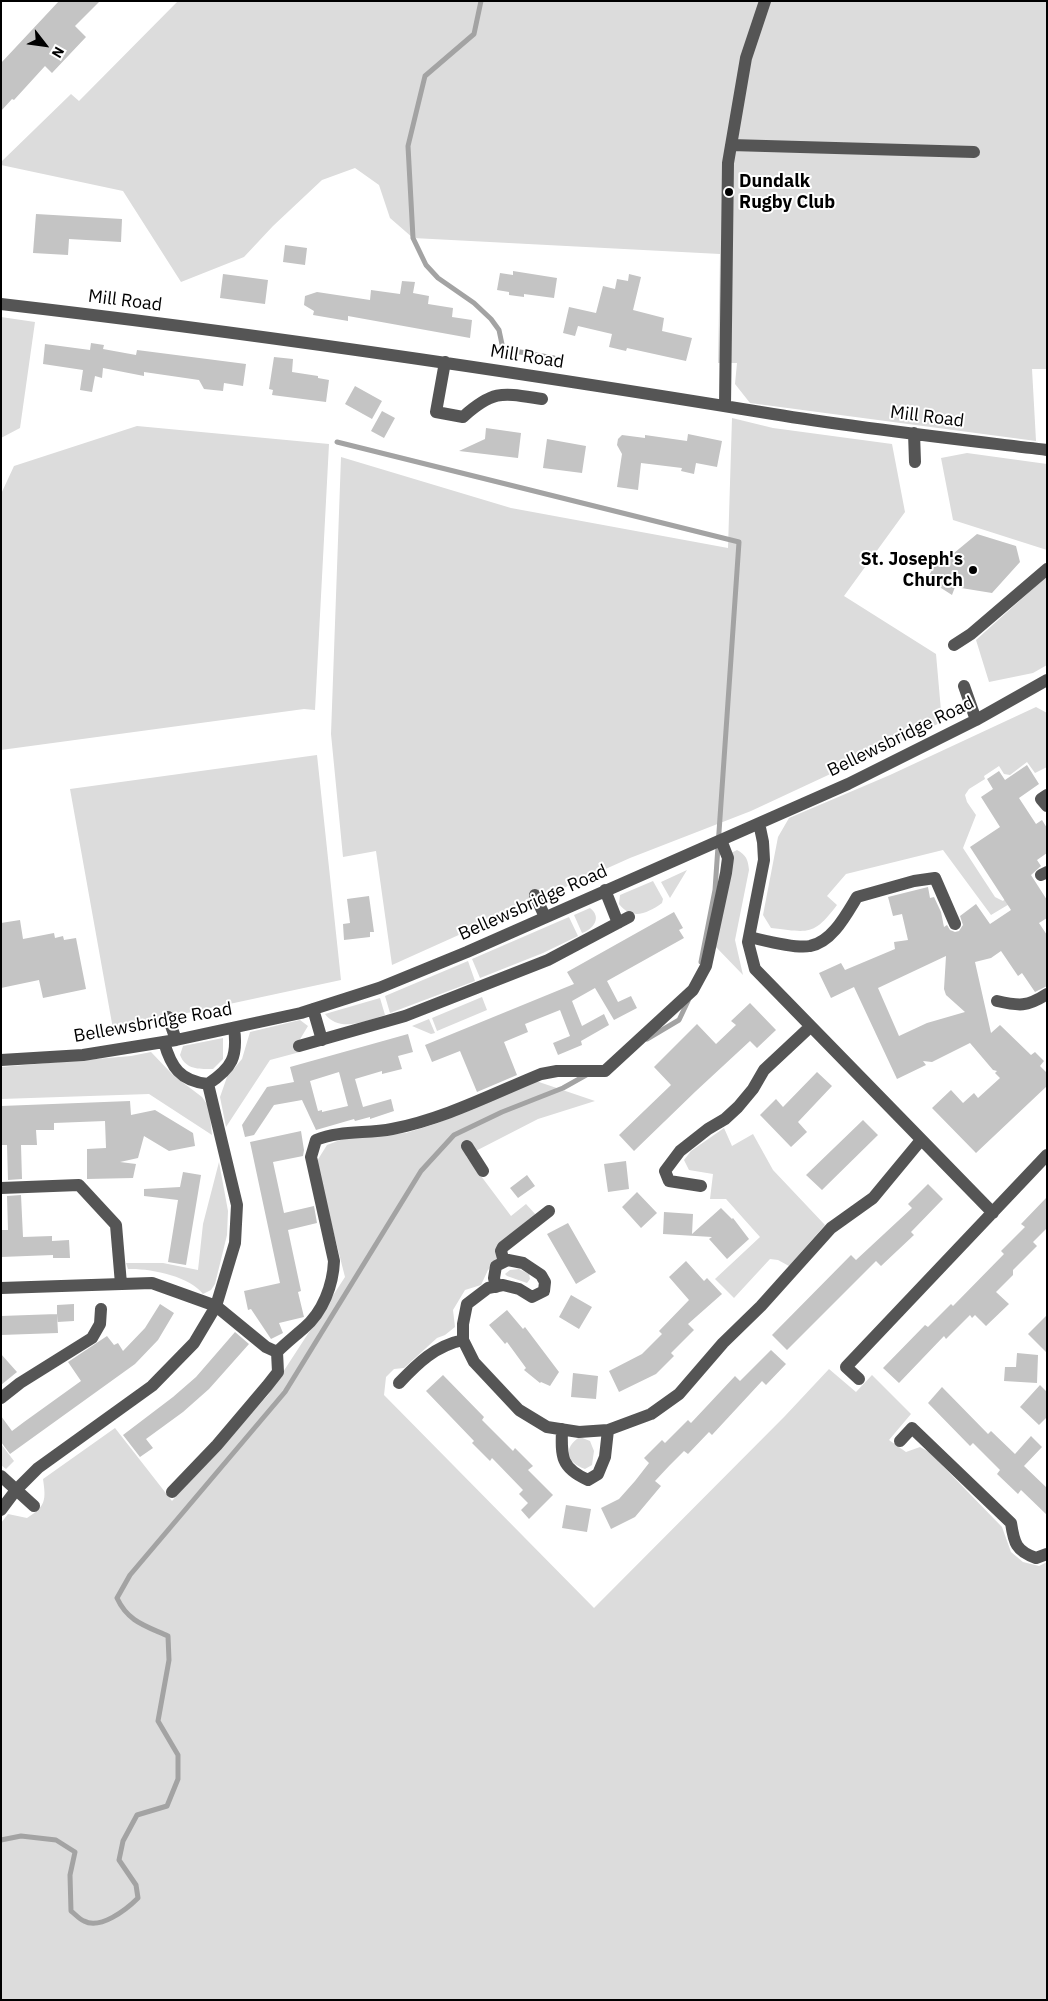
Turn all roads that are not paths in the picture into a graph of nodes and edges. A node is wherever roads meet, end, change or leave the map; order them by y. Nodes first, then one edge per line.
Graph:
1 (765, 1) edge
2 (731, 145) junction
3 (974, 152) dead end
4 (1, 304) edge
5 (445, 362) junction
6 (542, 399) dead end
7 (725, 406) junction
8 (914, 433) junction
9 (1047, 450) edge
10 (915, 462) dead end
11 (1047, 569) edge
12 (954, 645) dead end
13 (1046, 681) edge
14 (964, 686) dead end
15 (976, 720) junction
16 (1047, 795) edge
17 (1047, 806) edge
18 (758, 823) junction
19 (721, 840) junction
20 (605, 890) junction
21 (535, 894) dead end
22 (545, 917) junction
23 (955, 924) dead end
24 (749, 938) junction
25 (1047, 994) edge
26 (997, 1001) dead end
27 (313, 1009) junction
28 (168, 1016) dead end
29 (810, 1027) junction
30 (234, 1028) junction
31 (322, 1040) junction
32 (170, 1041) junction
33 (299, 1046) dead end
34 (1, 1060) edge
35 (208, 1084) junction
36 (921, 1140) junction
37 (467, 1146) dead end
38 (1047, 1155) edge
39 (483, 1171) dead end
40 (701, 1186) dead end
41 (1, 1188) edge
42 (549, 1211) dead end
43 (993, 1213) junction
44 (504, 1262) junction
45 (121, 1284) junction
46 (496, 1287) junction
47 (1, 1288) edge
48 (216, 1306) junction
49 (100, 1309) dead end
50 (463, 1340) junction
51 (277, 1352) junction
52 (859, 1380) dead end
53 (399, 1383) dead end
54 (1, 1398) edge
55 (562, 1429) junction
56 (608, 1430) junction
57 (900, 1441) dead end
58 (1, 1476) edge
59 (16, 1490) junction
60 (172, 1492) dead end
61 (34, 1506) dead end
62 (1, 1510) edge
63 (1047, 1554) edge

1 - 2 street
2 - 3 street
2 - 7 street
4 - 5 street, Mill Road
5 - 6 street
5 - 7 street, Mill Road
7 - 8 street, Mill Road
8 - 9 street, Mill Road
8 - 10 street
11 - 12 street
13 - 15 street, Bellewsbridge Road
14 - 15 street
15 - 18 street, Bellewsbridge Road
16 - 17 street
18 - 19 street, Bellewsbridge Road
18 - 24 street
19 - 20 street, Bellewsbridge Road
19 - 51 street
20 - 22 street, Bellewsbridge Road
20 - 31 street
21 - 22 street
22 - 27 street, Bellewsbridge Road
23 - 24 street
24 - 29 street
25 - 26 street
27 - 30 street, Bellewsbridge Road
27 - 31 street
28 - 32 street
29 - 36 street
29 - 40 street
30 - 32 street, Bellewsbridge Road
30 - 35 street
31 - 33 street
32 - 34 street, Bellewsbridge Road
32 - 35 street
35 - 48 street
36 - 43 street
36 - 56 street
37 - 39 street
38 - 43 street
41 - 45 street
42 - 44 street
43 - 52 street
44 - 46 street
44 - 46 street
45 - 47 street
45 - 48 street
46 - 50 street
48 - 51 street
48 - 59 street
49 - 54 street
50 - 53 street
50 - 55 street
51 - 60 street
55 - 56 street
55 - 56 street
57 - 63 street
58 - 59 street
59 - 61 street
59 - 62 street

